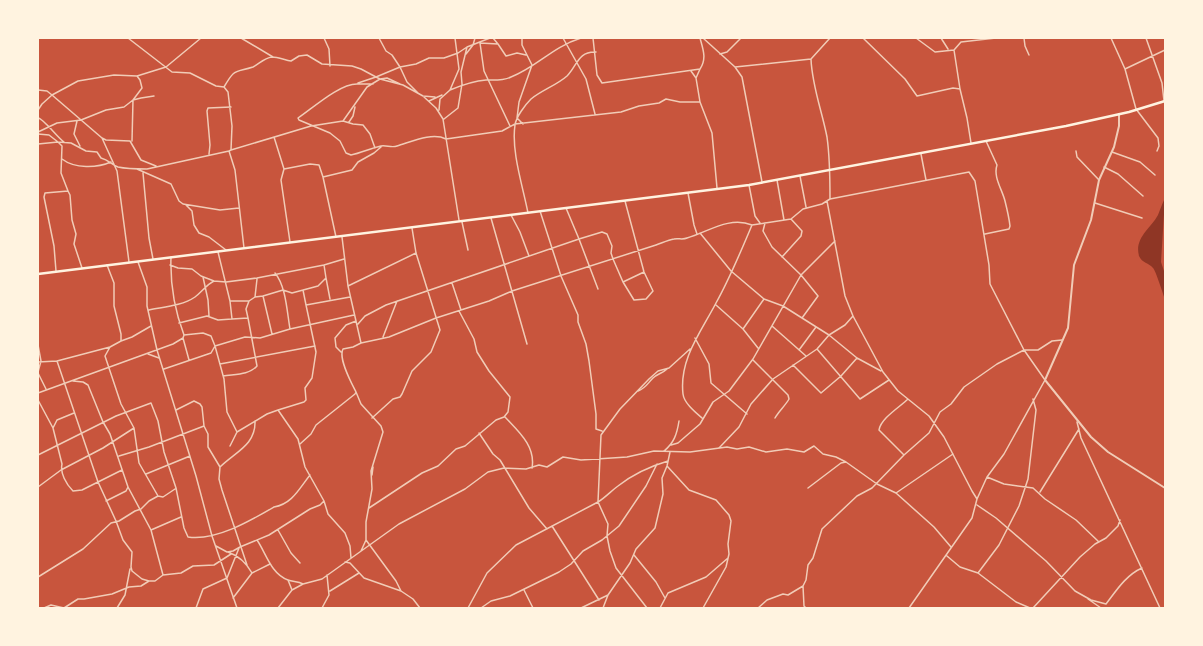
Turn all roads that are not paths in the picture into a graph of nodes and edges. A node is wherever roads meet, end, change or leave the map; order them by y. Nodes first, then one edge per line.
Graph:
1 (128, 38) edge
2 (201, 38) edge
3 (241, 38) edge
4 (324, 38) edge
5 (379, 38) edge
6 (455, 38) edge
7 (475, 38) edge
8 (490, 38) edge
9 (493, 38) edge
10 (522, 38) edge
11 (563, 38) edge
12 (581, 38) edge
13 (593, 38) edge
14 (700, 38) edge
15 (703, 38) edge
16 (741, 38) edge
17 (830, 38) edge
18 (863, 38) edge
19 (916, 38) edge
20 (941, 38) edge
21 (974, 38) edge
22 (996, 38) edge
23 (1024, 38) edge
24 (1111, 38) edge
25 (1146, 38) edge
26 (971, 40) junction
27 (480, 43) junction
28 (565, 43) junction
29 (498, 44) junction
30 (473, 45) junction
31 (467, 47) junction
32 (948, 49) junction
33 (954, 50) junction
34 (1165, 50) edge
35 (596, 52) junction
36 (458, 53) junction
37 (720, 54) junction
38 (464, 55) junction
39 (526, 55) junction
40 (1029, 55) dead end
41 (273, 57) junction
42 (1154, 57) junction
43 (811, 59) junction
44 (576, 61) junction
45 (330, 66) junction
46 (532, 66) junction
47 (400, 67) junction
48 (735, 67) junction
49 (166, 68) junction
50 (700, 69) junction
51 (1125, 69) junction
52 (690, 70) junction
53 (137, 76) junction
54 (376, 77) junction
55 (696, 78) junction
56 (380, 79) junction
57 (488, 80) junction
58 (494, 80) junction
59 (1165, 82) edge
60 (1162, 83) junction
61 (357, 84) junction
62 (373, 84) junction
63 (462, 84) junction
64 (224, 87) junction
65 (493, 87) junction
66 (960, 89) junction
67 (38, 90) edge
68 (450, 90) junction
69 (52, 95) junction
70 (442, 95) junction
71 (154, 96) dead end
72 (422, 96) junction
73 (435, 97) junction
74 (133, 100) junction
75 (429, 101) junction
76 (1165, 101) edge
77 (700, 102) junction
78 (355, 105) junction
79 (231, 107) junction
80 (1136, 109) junction
81 (38, 110) edge
82 (439, 111) junction
83 (595, 114) junction
84 (1119, 114) junction
85 (38, 118) edge
86 (517, 118) junction
87 (443, 119) junction
88 (81, 120) junction
89 (77, 121) junction
90 (343, 121) junction
91 (349, 123) junction
92 (515, 124) junction
93 (523, 124) junction
94 (47, 126) junction
95 (311, 126) junction
96 (510, 126) junction
97 (38, 133) edge
98 (274, 137) junction
99 (102, 138) junction
100 (446, 139) junction
101 (986, 141) junction
102 (58, 142) junction
103 (64, 142) junction
104 (132, 142) junction
105 (38, 144) edge
106 (971, 144) junction
107 (80, 146) junction
108 (382, 146) junction
109 (375, 148) junction
110 (230, 150) junction
111 (1076, 151) dead end
112 (1157, 151) dead end
113 (921, 152) junction
114 (1112, 152) junction
115 (209, 154) junction
116 (62, 159) junction
117 (111, 162) junction
118 (114, 165) junction
119 (156, 166) junction
120 (1104, 167) junction
121 (137, 169) junction
122 (284, 169) junction
123 (830, 169) junction
124 (143, 173) junction
125 (1155, 174) dead end
126 (800, 176) junction
127 (323, 177) junction
128 (777, 180) junction
129 (926, 180) junction
130 (1100, 180) junction
131 (762, 182) junction
132 (749, 185) junction
133 (68, 190) junction
134 (717, 190) junction
135 (688, 193) junction
136 (1143, 196) dead end
137 (830, 199) junction
138 (624, 200) junction
139 (827, 201) junction
140 (1095, 203) junction
141 (186, 205) junction
142 (806, 207) junction
143 (239, 208) junction
144 (566, 208) junction
145 (540, 211) junction
146 (528, 213) junction
147 (511, 214) junction
148 (491, 218) junction
149 (1142, 218) dead end
150 (791, 219) junction
151 (784, 221) junction
152 (461, 222) junction
153 (760, 223) junction
154 (765, 223) junction
155 (752, 225) junction
156 (412, 228) junction
157 (698, 233) junction
158 (984, 234) junction
159 (342, 236) junction
160 (336, 237) junction
161 (579, 239) junction
162 (835, 241) junction
163 (290, 243) junction
164 (244, 248) junction
165 (552, 249) junction
166 (468, 250) dead end
167 (640, 250) junction
168 (227, 251) junction
169 (218, 252) junction
170 (416, 253) junction
171 (529, 256) junction
172 (171, 257) junction
173 (782, 257) junction
174 (154, 259) junction
175 (344, 259) junction
176 (613, 259) junction
177 (129, 262) junction
178 (138, 262) junction
179 (107, 265) junction
180 (170, 265) junction
181 (324, 265) junction
182 (504, 265) junction
183 (591, 266) junction
184 (82, 268) junction
185 (56, 271) junction
186 (731, 271) junction
187 (644, 272) junction
188 (38, 274) edge
189 (275, 274) junction
190 (801, 275) junction
191 (561, 276) junction
192 (203, 277) junction
193 (257, 278) junction
194 (326, 278) junction
195 (214, 281) junction
196 (226, 282) junction
197 (623, 282) junction
198 (452, 284) junction
199 (206, 285) junction
200 (348, 286) junction
201 (598, 289) dead end
202 (282, 290) junction
203 (303, 290) junction
204 (428, 290) junction
205 (512, 291) junction
206 (263, 296) junction
207 (350, 296) junction
208 (255, 297) junction
209 (764, 299) junction
210 (330, 300) junction
211 (249, 301) junction
212 (397, 301) junction
213 (230, 302) junction
214 (716, 304) junction
215 (306, 305) junction
216 (174, 306) junction
217 (784, 306) junction
218 (148, 310) junction
219 (460, 310) junction
220 (354, 315) junction
221 (209, 316) junction
222 (853, 316) junction
223 (248, 318) junction
224 (436, 318) junction
225 (232, 319) junction
226 (801, 319) junction
227 (356, 321) junction
228 (179, 323) junction
229 (358, 324) junction
230 (310, 325) junction
231 (151, 326) junction
232 (772, 326) junction
233 (816, 327) junction
234 (290, 329) junction
235 (743, 329) junction
236 (272, 334) junction
237 (184, 335) junction
238 (830, 335) junction
239 (183, 338) junction
240 (251, 338) junction
241 (383, 338) junction
242 (695, 338) junction
243 (1063, 340) junction
244 (120, 341) junction
245 (361, 343) junction
246 (527, 344) dead end
247 (38, 345) edge
248 (110, 346) junction
249 (215, 346) junction
250 (315, 346) junction
251 (691, 347) junction
252 (758, 348) junction
253 (817, 349) junction
254 (157, 350) junction
255 (799, 350) junction
256 (1024, 350) junction
257 (341, 352) junction
258 (146, 354) junction
259 (806, 356) junction
260 (256, 357) junction
261 (159, 358) junction
262 (857, 358) junction
263 (753, 359) junction
264 (189, 360) junction
265 (41, 361) junction
266 (57, 361) junction
267 (38, 362) edge
268 (220, 364) junction
269 (792, 365) junction
270 (108, 367) junction
271 (669, 368) junction
272 (164, 369) junction
273 (38, 372) edge
274 (883, 372) junction
275 (222, 376) junction
276 (841, 376) junction
277 (773, 380) junction
278 (889, 380) junction
279 (1045, 380) junction
280 (71, 381) junction
281 (64, 383) junction
282 (46, 389) junction
283 (638, 391) junction
284 (356, 392) junction
285 (38, 393) edge
286 (725, 394) junction
287 (38, 400) edge
288 (908, 400) junction
289 (1033, 400) junction
290 (176, 410) junction
291 (278, 410) junction
292 (74, 413) junction
293 (126, 413) junction
294 (746, 414) junction
295 (504, 417) junction
296 (372, 418) junction
297 (702, 418) junction
298 (775, 418) dead end
299 (255, 420) junction
300 (679, 421) dead end
301 (103, 422) junction
302 (1077, 422) junction
303 (935, 424) junction
304 (204, 426) junction
305 (53, 428) junction
306 (134, 428) junction
307 (603, 430) junction
308 (1079, 430) junction
309 (237, 432) junction
310 (479, 433) junction
311 (83, 434) junction
312 (183, 434) junction
313 (162, 441) junction
314 (113, 442) junction
315 (300, 444) junction
316 (57, 445) junction
317 (671, 445) junction
318 (230, 446) dead end
319 (719, 448) junction
320 (137, 450) junction
321 (664, 451) junction
322 (670, 452) junction
323 (953, 454) junction
324 (38, 455) edge
325 (904, 455) junction
326 (118, 456) junction
327 (190, 456) junction
328 (88, 457) junction
329 (599, 458) junction
330 (668, 461) junction
331 (846, 462) junction
332 (657, 464) junction
333 (168, 465) junction
334 (667, 466) junction
335 (220, 467) junction
336 (504, 468) junction
337 (532, 468) junction
338 (61, 470) junction
339 (122, 470) junction
340 (146, 474) junction
341 (310, 475) junction
342 (987, 477) junction
343 (98, 482) junction
344 (877, 484) junction
345 (1026, 486) junction
346 (38, 487) edge
347 (128, 487) junction
348 (176, 488) junction
349 (808, 488) dead end
350 (1165, 488) edge
351 (1040, 492) junction
352 (896, 494) junction
353 (158, 496) junction
354 (978, 499) junction
355 (106, 501) junction
356 (324, 501) junction
357 (598, 502) junction
358 (976, 504) junction
359 (369, 508) junction
360 (141, 509) junction
361 (182, 517) junction
362 (1120, 520) junction
363 (116, 521) junction
364 (552, 526) junction
365 (235, 528) junction
366 (546, 529) junction
367 (1007, 529) junction
368 (151, 530) junction
369 (278, 530) junction
370 (212, 536) junction
371 (607, 536) junction
372 (257, 540) junction
373 (366, 540) junction
374 (1099, 542) junction
375 (371, 545) junction
376 (215, 546) junction
377 (240, 547) junction
378 (952, 548) junction
379 (361, 551) junction
380 (227, 552) junction
381 (231, 554) junction
382 (236, 555) junction
383 (634, 555) junction
384 (946, 555) junction
385 (351, 558) junction
386 (728, 558) junction
387 (574, 559) junction
388 (220, 562) junction
389 (345, 562) junction
390 (300, 563) dead end
391 (270, 564) junction
392 (247, 565) junction
393 (131, 567) junction
394 (1142, 568) junction
395 (252, 572) junction
396 (359, 573) junction
397 (978, 573) junction
398 (163, 575) junction
399 (327, 575) junction
400 (621, 575) junction
401 (38, 577) edge
402 (227, 578) junction
403 (1063, 578) junction
404 (288, 580) junction
405 (149, 581) junction
406 (303, 584) junction
407 (803, 586) junction
408 (127, 588) junction
409 (292, 590) junction
410 (524, 590) junction
411 (330, 591) junction
412 (400, 592) junction
413 (608, 595) junction
414 (233, 598) junction
415 (665, 598) junction
416 (1087, 598) junction
417 (599, 600) junction
418 (44, 608) edge
419 (117, 608) edge
420 (196, 608) edge
421 (237, 608) edge
422 (278, 608) edge
423 (322, 608) edge
424 (420, 608) edge
425 (468, 608) edge
426 (481, 608) edge
427 (533, 608) edge
428 (581, 608) edge
429 (603, 608) edge
430 (647, 608) edge
431 (660, 608) edge
432 (703, 608) edge
433 (758, 608) edge
434 (806, 608) edge
435 (909, 608) edge
436 (1032, 608) edge
437 (1101, 608) edge
438 (1160, 608) edge

1 - 49 street
2 - 49 street
3 - 41 street
4 - 45 street
5 - 47 street
6 - 36 street
7 - 30 street
8 - 27 street
9 - 29 street
10 - 39 street
11 - 28 street
12 - 28 street
13 - 35 street
14 - 50 street
15 - 37 street
16 - 37 street
17 - 43 street
18 - 66 street
19 - 32 street
20 - 32 street
21 - 26 street
22 - 26 street
23 - 40 street
24 - 51 street
25 - 42 street
26 - 33 street
27 - 29 street
27 - 30 street
27 - 57 street
28 - 44 street
28 - 46 street
29 - 39 street
30 - 31 street
30 - 38 street
31 - 36 street
31 - 38 street
32 - 33 street
33 - 66 street
34 - 42 street
35 - 44 street
35 - 52 street
36 - 47 street
36 - 68 street
37 - 48 street
38 - 63 street
39 - 46 street
41 - 45 street
41 - 64 street
42 - 51 street
42 - 60 street
43 - 48 street
43 - 123 street
44 - 83 street
44 - 86 street
45 - 54 street
46 - 58 street
46 - 86 street
47 - 54 street
47 - 72 street
48 - 131 street
49 - 53 street
49 - 64 street
50 - 52 street
50 - 55 street
51 - 80 street
52 - 55 street
53 - 69 street
53 - 74 street
54 - 56 street
54 - 61 street
55 - 77 street
56 - 62 street
56 - 72 street
57 - 58 street
57 - 63 street
57 - 65 street
58 - 65 street
59 - 60 street
60 - 76 street
61 - 62 street
61 - 95 street
62 - 78 street
63 - 68 street
63 - 87 street
64 - 79 street
65 - 96 street
66 - 106 street
67 - 69 street
68 - 70 street
69 - 81 street
69 - 88 street
70 - 73 street
70 - 82 street
71 - 74 street
72 - 73 street
72 - 75 street
73 - 75 street
74 - 88 street
74 - 104 street
75 - 82 street
76 - 80 main road
77 - 83 street
77 - 134 street
78 - 90 street
78 - 91 street
79 - 110 street
79 - 115 street
80 - 84 main road
80 - 112 street
82 - 87 street
83 - 93 street
84 - 101 main road
84 - 114 street
85 - 94 street
86 - 92 street
86 - 93 street
87 - 100 street
88 - 89 street
88 - 99 street
89 - 94 street
89 - 107 street
90 - 91 street
90 - 95 street
91 - 109 street
92 - 93 street
92 - 96 street
92 - 146 street
94 - 97 street
94 - 103 street
95 - 98 street
95 - 109 street
96 - 100 street
97 - 102 street
98 - 110 street
98 - 122 street
99 - 104 street
99 - 118 street
100 - 108 street
100 - 152 street
101 - 106 main road
101 - 158 street
102 - 103 street
102 - 105 street
102 - 116 street
103 - 107 street
104 - 119 street
106 - 113 main road
107 - 117 street
108 - 109 street
108 - 127 street
110 - 115 street
110 - 143 street
111 - 130 street
113 - 123 main road
113 - 129 street
114 - 120 street
114 - 125 street
115 - 119 street
116 - 117 street
116 - 133 street
117 - 118 street
118 - 121 street
118 - 177 street
119 - 121 street
120 - 130 street
120 - 136 street
121 - 124 street
122 - 127 street
122 - 163 street
123 - 126 main road
123 - 137 street
124 - 141 street
124 - 174 street
126 - 128 main road
126 - 142 street
127 - 160 street
128 - 131 main road
128 - 151 street
129 - 137 street
129 - 158 street
130 - 140 street
131 - 132 main road
132 - 134 main road
132 - 153 street
133 - 184 street
133 - 185 street
134 - 135 main road
135 - 138 main road
135 - 157 street
137 - 139 street
138 - 144 main road
138 - 167 street
139 - 142 street
139 - 162 street
140 - 149 street
140 - 243 street
141 - 143 street
141 - 168 street
142 - 150 street
143 - 164 street
144 - 145 main road
144 - 161 street
145 - 146 main road
145 - 165 street
146 - 147 main road
147 - 148 main road
147 - 171 street
148 - 152 main road
148 - 182 street
150 - 151 street
150 - 173 street
151 - 154 street
152 - 156 main road
152 - 166 street
153 - 154 street
153 - 155 street
154 - 173 street
155 - 157 street
155 - 186 street
156 - 159 main road
156 - 170 street
157 - 167 street
157 - 186 street
158 - 256 street
159 - 160 main road
159 - 175 street
160 - 163 main road
161 - 165 street
161 - 176 street
161 - 183 street
162 - 190 street
162 - 222 street
163 - 164 main road
164 - 168 main road
165 - 171 street
165 - 191 street
167 - 176 street
167 - 187 street
168 - 169 main road
169 - 172 main road
169 - 196 street
170 - 200 street
170 - 204 street
171 - 182 street
172 - 174 main road
172 - 180 street
173 - 190 street
174 - 178 main road
175 - 181 street
175 - 200 street
176 - 183 street
176 - 197 street
177 - 178 main road
177 - 179 main road
178 - 218 street
179 - 184 main road
179 - 244 street
180 - 192 street
180 - 216 street
181 - 189 street
181 - 194 street
182 - 198 street
182 - 205 street
183 - 191 street
183 - 201 street
184 - 185 main road
185 - 188 main road
186 - 209 street
186 - 214 street
187 - 197 street
187 - 197 street
189 - 193 street
189 - 202 street
190 - 217 street
190 - 226 street
191 - 205 street
191 - 307 street
192 - 195 street
192 - 199 street
193 - 196 street
193 - 208 street
194 - 203 street
194 - 210 street
195 - 196 street
195 - 199 street
196 - 213 street
198 - 204 street
198 - 219 street
199 - 216 street
199 - 221 street
200 - 207 street
202 - 203 street
202 - 206 street
202 - 234 street
203 - 215 street
204 - 212 street
204 - 224 street
205 - 219 street
205 - 246 street
206 - 208 street
206 - 236 street
207 - 210 street
207 - 220 street
208 - 211 street
209 - 217 street
209 - 235 street
210 - 215 street
211 - 213 street
211 - 223 street
212 - 229 street
212 - 241 street
213 - 225 street
214 - 235 street
214 - 242 street
215 - 230 street
216 - 218 street
216 - 228 street
217 - 226 street
217 - 232 street
218 - 231 street
219 - 224 street
219 - 295 street
220 - 227 street
220 - 230 street
221 - 225 street
221 - 228 street
222 - 238 street
222 - 274 street
223 - 225 street
223 - 240 street
224 - 241 street
224 - 296 street
226 - 233 street
227 - 229 street
227 - 257 street
228 - 237 street
229 - 245 street
230 - 234 street
230 - 250 street
231 - 244 street
231 - 254 street
232 - 252 street
232 - 255 street
233 - 238 street
233 - 255 street
234 - 236 street
235 - 252 street
236 - 240 street
237 - 239 street
237 - 249 street
238 - 253 street
238 - 262 street
239 - 254 street
239 - 264 street
240 - 249 street
240 - 260 street
241 - 245 street
242 - 251 street
242 - 286 street
243 - 256 street
243 - 279 street
244 - 248 street
245 - 257 street
247 - 265 street
248 - 266 street
248 - 270 street
249 - 264 street
249 - 268 street
250 - 260 street
250 - 291 street
251 - 271 street
251 - 297 street
252 - 263 street
253 - 259 street
253 - 276 street
254 - 258 street
254 - 261 street
255 - 259 street
256 - 279 street
256 - 303 street
257 - 284 street
258 - 261 street
258 - 270 street
259 - 269 street
260 - 268 street
260 - 275 street
261 - 272 street
262 - 274 street
262 - 276 street
263 - 277 street
263 - 286 street
264 - 272 street
265 - 266 street
265 - 267 street
265 - 273 street
266 - 281 street
268 - 275 street
269 - 276 street
269 - 277 street
270 - 280 street
270 - 293 street
271 - 283 street
271 - 283 street
272 - 290 street
273 - 282 street
274 - 278 street
275 - 309 street
276 - 278 street
277 - 294 street
277 - 298 street
278 - 288 street
279 - 289 street
279 - 302 street
280 - 281 street
280 - 301 street
281 - 282 street
281 - 292 street
282 - 285 street
283 - 307 street
284 - 296 street
284 - 315 street
286 - 294 street
286 - 297 street
287 - 305 street
288 - 303 street
288 - 325 street
289 - 342 street
289 - 345 street
290 - 304 street
290 - 312 street
291 - 299 street
291 - 315 street
292 - 305 street
292 - 311 street
293 - 301 street
293 - 306 street
293 - 313 street
294 - 319 street
295 - 310 street
295 - 337 street
296 - 359 street
297 - 317 street
299 - 309 street
299 - 335 street
300 - 317 street
301 - 311 street
301 - 314 street
302 - 308 street
302 - 350 street
303 - 323 street
303 - 325 street
304 - 312 street
304 - 335 street
305 - 316 street
306 - 314 street
306 - 320 street
307 - 329 street
308 - 351 street
308 - 362 street
309 - 318 street
310 - 336 street
310 - 359 street
311 - 316 street
311 - 328 street
312 - 313 street
312 - 327 street
313 - 320 street
313 - 333 street
314 - 326 street
314 - 328 street
315 - 341 street
316 - 324 street
316 - 338 street
317 - 321 street
319 - 322 street
319 - 331 street
320 - 326 street
320 - 340 street
321 - 322 street
321 - 329 street
322 - 330 street
323 - 352 street
323 - 354 street
325 - 344 street
326 - 339 street
327 - 333 street
327 - 370 street
328 - 338 street
328 - 343 street
329 - 337 street
329 - 357 street
330 - 332 street
330 - 334 street
331 - 344 street
331 - 349 street
332 - 357 street
332 - 371 street
333 - 340 street
333 - 348 street
334 - 383 street
334 - 386 street
335 - 365 street
336 - 337 street
336 - 366 street
336 - 375 street
338 - 343 street
338 - 346 street
339 - 343 street
339 - 347 street
340 - 353 street
341 - 356 street
341 - 365 street
342 - 345 street
342 - 354 street
343 - 355 street
344 - 352 street
344 - 407 street
345 - 351 street
345 - 367 street
347 - 355 street
347 - 360 street
348 - 353 street
348 - 361 street
351 - 374 street
352 - 378 street
353 - 360 street
354 - 358 street
355 - 363 street
356 - 369 street
356 - 385 street
357 - 364 street
357 - 371 street
358 - 367 street
358 - 378 street
359 - 373 street
360 - 363 street
360 - 368 street
361 - 368 street
361 - 370 street
362 - 374 street
362 - 394 street
363 - 393 street
363 - 401 street
364 - 366 street
364 - 387 street
365 - 370 street
365 - 377 street
366 - 425 street
367 - 397 street
367 - 403 street
368 - 398 street
369 - 372 street
369 - 390 street
370 - 376 street
371 - 387 street
371 - 400 street
372 - 377 street
372 - 391 street
373 - 375 street
373 - 379 street
374 - 403 street
375 - 379 street
375 - 412 street
376 - 380 street
376 - 388 street
377 - 380 street
377 - 382 street
377 - 392 street
378 - 384 street
379 - 385 street
380 - 381 street
381 - 382 street
381 - 388 street
382 - 392 street
382 - 402 street
383 - 400 street
383 - 415 street
384 - 397 street
384 - 435 street
385 - 389 street
386 - 415 street
386 - 432 street
387 - 410 street
387 - 417 street
388 - 398 street
388 - 402 street
389 - 396 street
389 - 399 street
391 - 395 street
391 - 404 street
392 - 395 street
393 - 405 street
393 - 408 street
394 - 416 street
394 - 438 street
395 - 414 street
396 - 411 street
396 - 412 street
397 - 436 street
398 - 405 street
399 - 406 street
399 - 411 street
400 - 413 street
400 - 430 street
402 - 414 street
402 - 420 street
403 - 416 street
403 - 436 street
404 - 406 street
404 - 409 street
405 - 408 street
406 - 409 street
407 - 433 street
407 - 434 street
408 - 418 street
408 - 419 street
409 - 422 street
410 - 426 street
410 - 427 street
411 - 423 street
412 - 424 street
413 - 417 street
413 - 429 street
414 - 421 street
415 - 431 street
416 - 437 street
417 - 428 street

